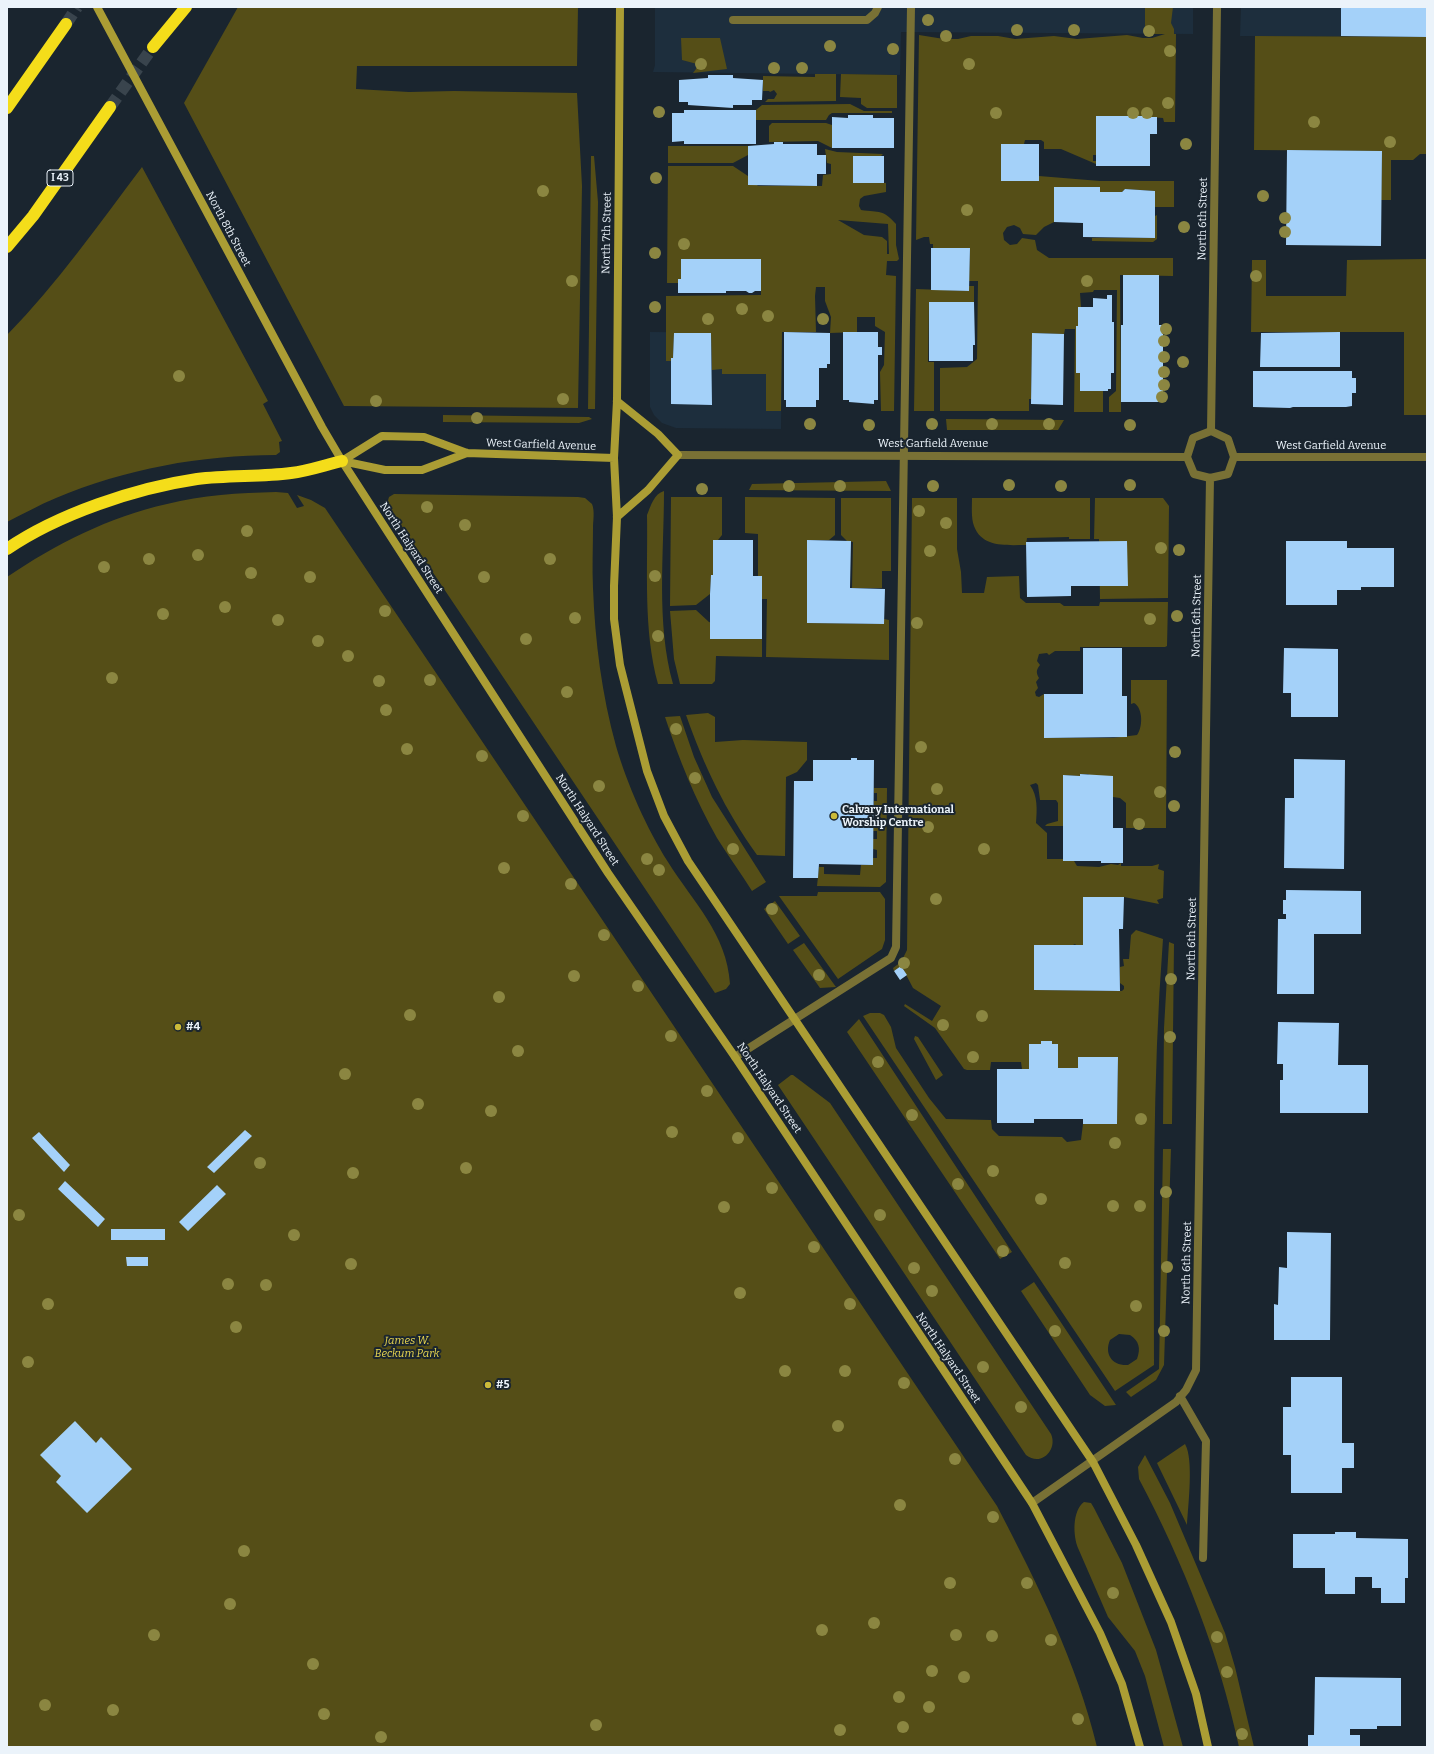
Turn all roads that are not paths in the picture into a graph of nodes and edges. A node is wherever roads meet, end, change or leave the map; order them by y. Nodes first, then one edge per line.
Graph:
1 (97, 7) edge
2 (186, 7) edge
3 (620, 7) edge
4 (878, 7) edge
5 (911, 7) edge
6 (1217, 7) edge
7 (733, 20) dead end
8 (66, 24) tunnel mouth
9 (153, 47) tunnel mouth
10 (110, 107) tunnel mouth
11 (7, 108) edge
12 (7, 247) edge
13 (617, 401) junction
14 (1211, 431) junction
15 (467, 454) junction
16 (678, 455) junction
17 (903, 455) junction
18 (1188, 457) junction
19 (1234, 457) junction
20 (1427, 457) edge
21 (614, 458) junction
22 (342, 461) junction
23 (1210, 478) junction
24 (617, 517) junction
25 (7, 549) edge
26 (796, 1020) junction
27 (735, 1057) junction
28 (1180, 1396) junction
29 (1093, 1462) junction
30 (1032, 1503) junction
31 (1203, 1558) dead end
32 (1140, 1747) edge
33 (1208, 1747) edge

1 - 22 main road, North 8th Street
2 - 9 highway
3 - 13 main road, North 7th Street
4 - 7 street
5 - 17 street
6 - 14 street, North 6th Street
8 - 11 highway
10 - 12 highway, I 43
13 - 16 main road
13 - 21 main road, North 7th Street
14 - 18 street
14 - 19 street
15 - 21 main road, West Garfield Avenue
15 - 22 main road, West Garfield Avenue
15 - 22 main road, West Garfield Avenue
16 - 17 street, West Garfield Avenue
16 - 24 main road
17 - 18 street, West Garfield Avenue
17 - 26 street
18 - 23 street
19 - 20 street, West Garfield Avenue
19 - 23 street
21 - 24 main road
22 - 25 highway
22 - 27 main road, North Halyard Street
23 - 28 street, North 6th Street
24 - 26 main road
26 - 27 street
26 - 29 main road
27 - 30 main road, North Halyard Street
28 - 29 street, North 6th Street
28 - 31 street
29 - 30 street, North 6th Street
29 - 33 main road
30 - 32 main road, North Halyard Street

